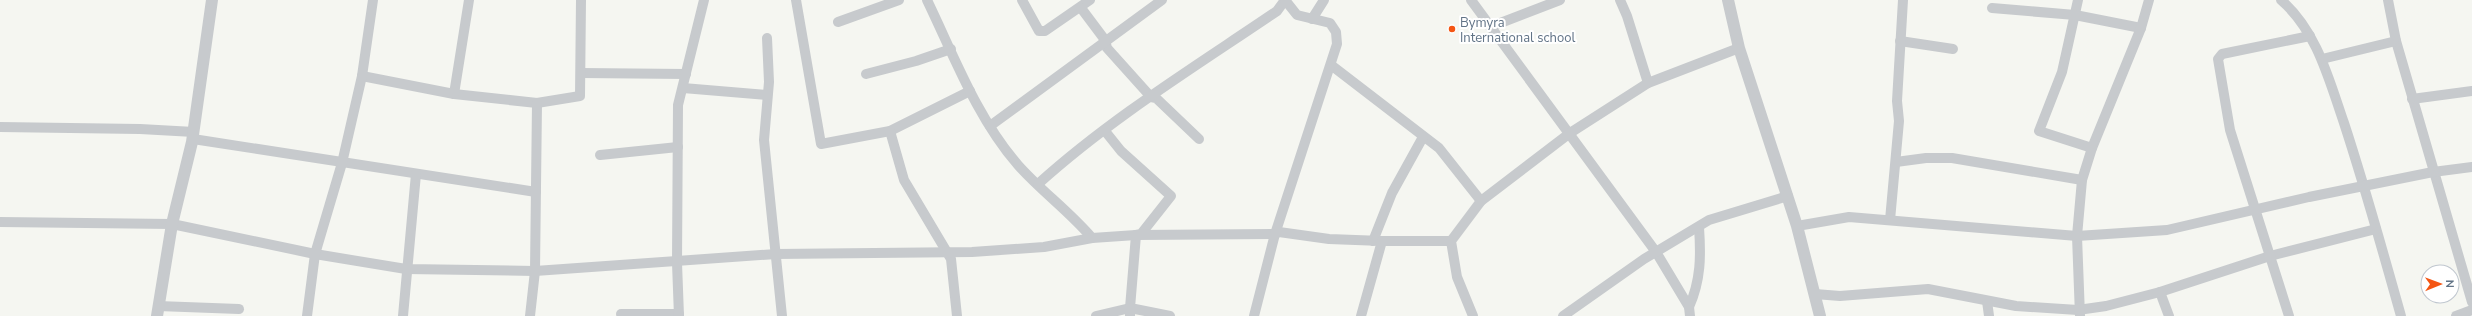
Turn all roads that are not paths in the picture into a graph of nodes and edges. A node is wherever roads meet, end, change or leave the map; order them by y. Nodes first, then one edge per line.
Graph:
1 (212, 0) edge
2 (373, 0) edge
3 (469, 0) edge
4 (581, 0) edge
5 (704, 0) edge
6 (796, 0) edge
7 (899, 0) edge
8 (927, 0) edge
9 (1022, 0) edge
10 (1090, 0) edge
11 (1162, 0) edge
12 (1285, 0) edge
13 (1324, 0) edge
14 (1471, 0) edge
15 (1560, 0) edge
16 (1620, 0) edge
17 (1728, 0) edge
18 (1903, 0) edge
19 (2078, 0) edge
20 (2149, 0) edge
21 (2281, 0) edge
22 (2388, 0) edge
23 (1081, 8) junction
24 (1992, 8) dead end
25 (2076, 15) junction
26 (1312, 19) junction
27 (838, 22) dead end
28 (1490, 27) junction
29 (2141, 28) junction
30 (2310, 36) junction
31 (767, 38) dead end
32 (1105, 40) junction
33 (2396, 40) junction
34 (1900, 41) junction
35 (1739, 48) junction
36 (951, 49) junction
37 (1954, 49) dead end
38 (2322, 58) junction
39 (1331, 65) junction
40 (581, 73) junction
41 (686, 74) junction
42 (866, 74) dead end
43 (362, 76) junction
44 (1648, 83) junction
45 (683, 88) junction
46 (970, 91) junction
47 (2472, 91) edge
48 (454, 94) junction
49 (767, 95) junction
50 (1151, 97) junction
51 (2412, 99) junction
52 (537, 103) junction
53 (990, 126) junction
54 (0, 127) edge
55 (890, 131) junction
56 (1105, 131) junction
57 (1570, 133) junction
58 (193, 135) junction
59 (1423, 137) junction
60 (1198, 139) dead end
61 (678, 147) junction
62 (2092, 148) junction
63 (600, 155) dead end
64 (342, 162) junction
65 (1896, 162) junction
66 (2472, 167) edge
67 (2433, 172) junction
68 (416, 174) junction
69 (2082, 180) junction
70 (1038, 184) junction
71 (2365, 187) junction
72 (536, 192) junction
73 (1788, 196) junction
74 (1482, 201) junction
75 (2254, 209) junction
76 (1890, 220) junction
77 (0, 222) edge
78 (172, 224) junction
79 (1797, 226) junction
80 (1699, 227) junction
81 (2376, 229) junction
82 (1275, 234) junction
83 (1136, 235) junction
84 (2077, 236) junction
85 (1092, 238) junction
86 (1378, 241) junction
87 (1451, 241) junction
88 (946, 252) junction
89 (1656, 252) junction
90 (315, 254) junction
91 (776, 254) junction
92 (2270, 256) junction
93 (677, 262) junction
94 (406, 269) junction
95 (534, 272) junction
96 (2160, 292) junction
97 (1815, 294) junction
98 (1987, 301) junction
99 (2472, 302) edge
100 (239, 309) dead end
101 (2472, 310) edge
102 (158, 311) edge
103 (1130, 312) edge
104 (1689, 312) edge
105 (2079, 313) edge
106 (621, 314) dead end
107 (679, 315) edge
108 (307, 316) edge
109 (403, 316) edge
110 (530, 316) edge
111 (782, 316) edge
112 (957, 316) edge
113 (1096, 316) edge
114 (1170, 316) edge
115 (1254, 316) edge
116 (1360, 316) edge
117 (1473, 316) edge
118 (1563, 316) edge
119 (1820, 316) edge
120 (1989, 316) edge
121 (2169, 316) edge
122 (2289, 316) edge
123 (2401, 316) edge
124 (2456, 316) edge

1 - 58 street
2 - 43 street
3 - 48 street
4 - 40 street
5 - 41 street
6 - 55 street
7 - 27 street
8 - 36 street
9 - 23 street
10 - 23 street
11 - 32 street
12 - 26 street
12 - 50 street
13 - 26 street
14 - 28 street
15 - 28 street
16 - 44 street
17 - 35 street
18 - 34 street
19 - 25 street
20 - 29 street
21 - 30 street
22 - 33 street
23 - 32 street
24 - 25 street
25 - 29 street
25 - 62 street
26 - 39 street
28 - 57 street
29 - 62 street
30 - 38 street
30 - 75 street
31 - 49 street
32 - 50 street
32 - 53 street
33 - 38 street
33 - 51 street
34 - 37 street
34 - 65 street
35 - 44 street
35 - 73 street
36 - 42 street
36 - 46 street
38 - 71 street
39 - 59 street
39 - 82 street
40 - 41 street
40 - 52 street
41 - 45 street
43 - 48 street
43 - 64 street
44 - 57 street
45 - 49 street
45 - 61 street
46 - 53 street
46 - 55 street
47 - 51 street
48 - 52 street
49 - 91 street
50 - 56 street
50 - 60 street
51 - 67 street
52 - 72 street
53 - 70 street
54 - 58 street
55 - 88 street
56 - 70 street
56 - 83 street
57 - 74 street
57 - 89 street
58 - 64 street
58 - 78 street
59 - 74 street
59 - 86 street
61 - 63 street
61 - 93 street
62 - 69 street
64 - 68 street
64 - 90 street
65 - 69 street
65 - 76 street
66 - 67 street
67 - 71 street
67 - 99 street
68 - 72 street
68 - 94 street
69 - 84 street
70 - 85 street
71 - 75 street
71 - 81 street
72 - 95 street
73 - 79 street
73 - 80 street
74 - 87 street
75 - 84 street
75 - 92 street
76 - 79 street
76 - 84 street
77 - 78 street
78 - 90 street
78 - 102 street
79 - 97 street
80 - 89 street
80 - 104 street
81 - 92 street
81 - 123 street
82 - 83 street
82 - 86 street
82 - 115 street
83 - 85 street
83 - 103 street
84 - 105 street
85 - 88 street
86 - 87 street
86 - 116 street
87 - 117 street
88 - 91 street
88 - 112 street
89 - 104 street
89 - 118 street
90 - 94 street
90 - 108 street
91 - 93 street
91 - 111 street
92 - 96 street
92 - 122 street
93 - 95 street
93 - 107 street
94 - 95 street
94 - 109 street
95 - 110 street
96 - 105 street
96 - 121 street
97 - 98 street
97 - 119 street
98 - 105 street
98 - 120 street
100 - 102 street
101 - 124 street
103 - 113 street
103 - 114 street
106 - 107 street

